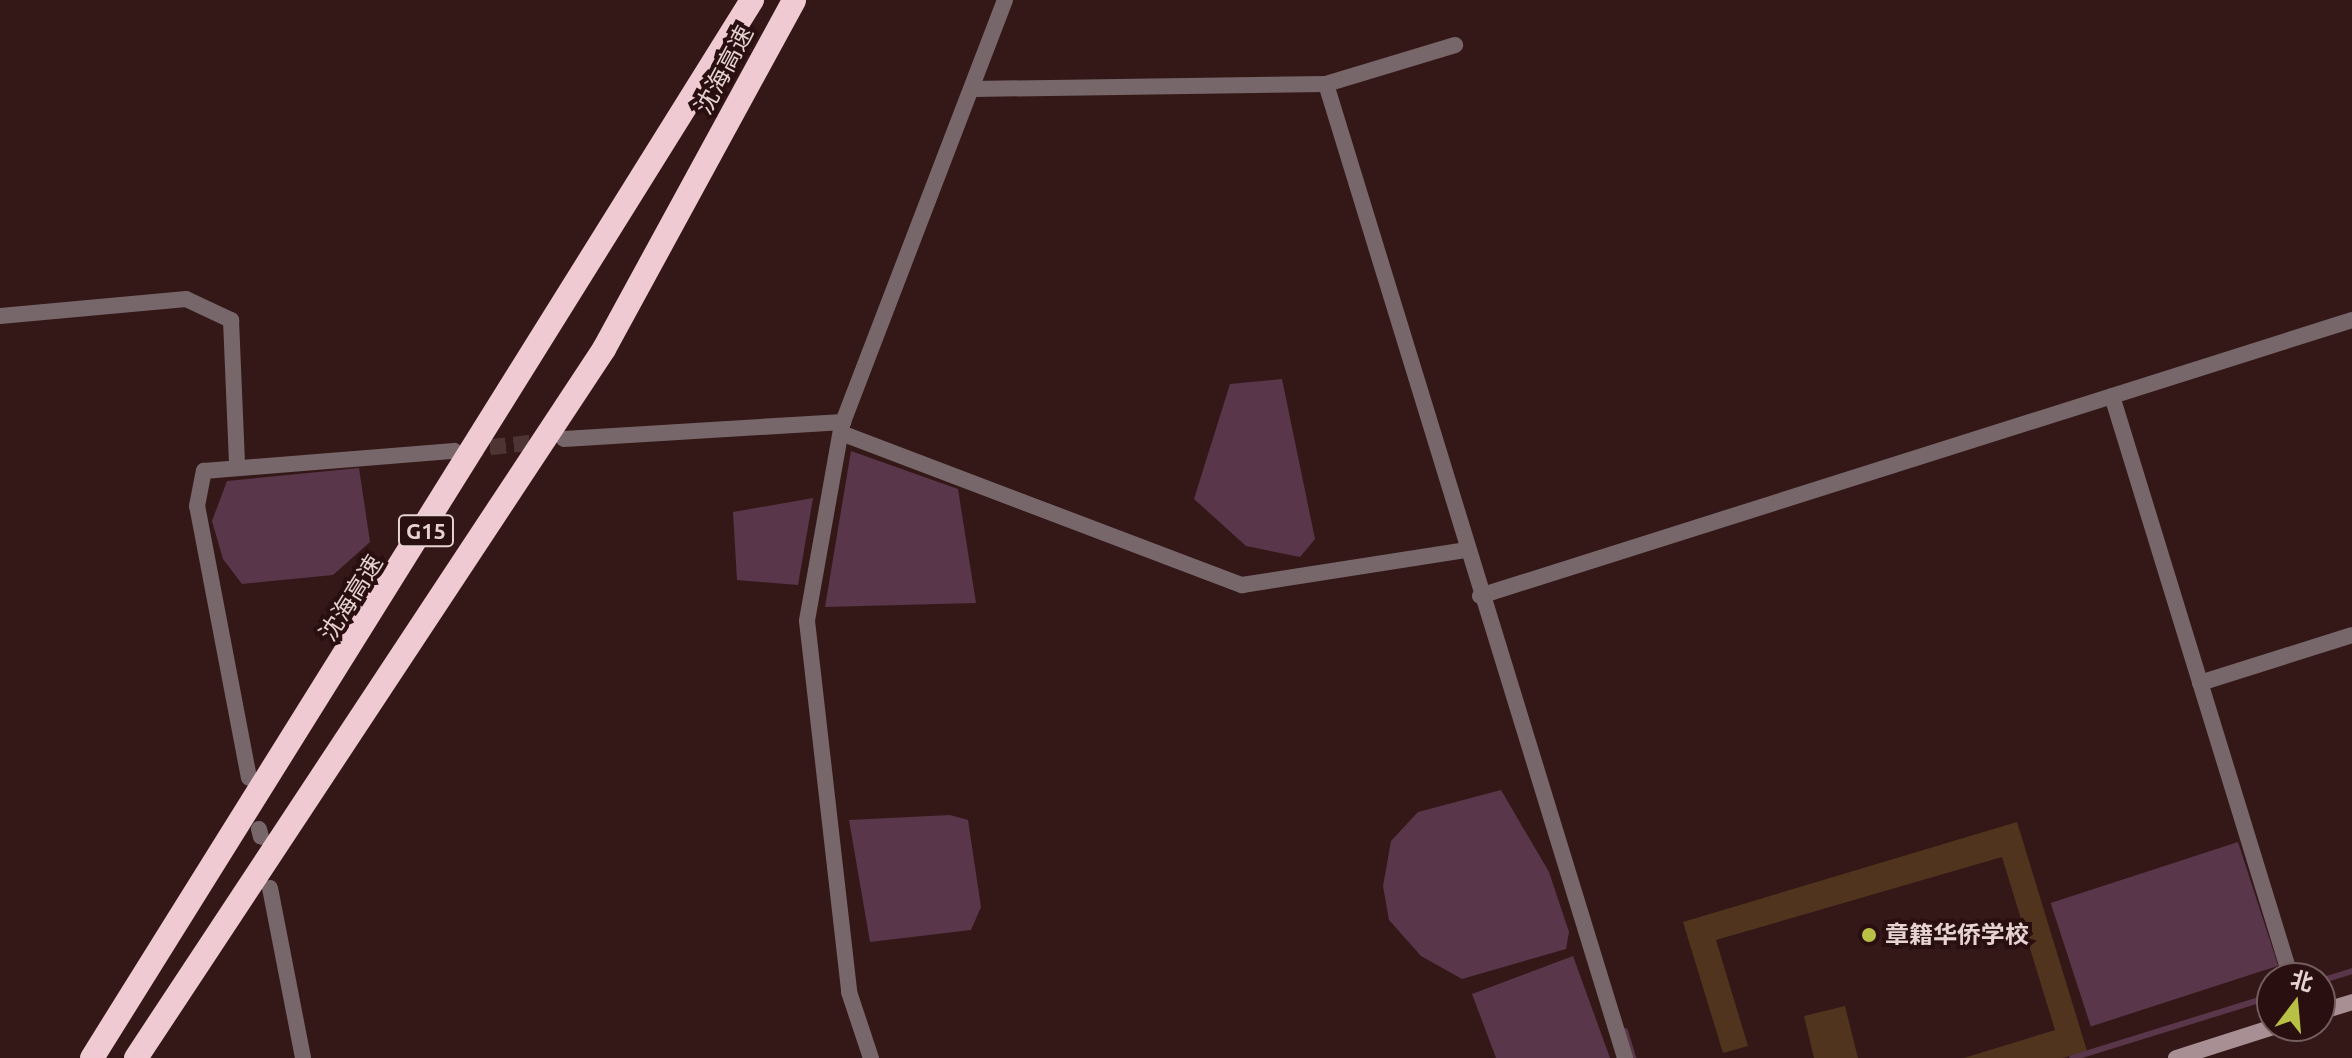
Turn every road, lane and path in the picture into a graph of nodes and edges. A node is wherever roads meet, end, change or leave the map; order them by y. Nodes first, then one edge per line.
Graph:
1 (752, 0) edge
2 (794, 0) edge
3 (1005, 0) edge
4 (1455, 45) dead end
5 (1326, 84) junction
6 (973, 89) junction
7 (0, 316) edge
8 (2352, 320) edge
9 (2112, 396) junction
10 (842, 428) junction
11 (564, 439) tunnel mouth
12 (454, 451) tunnel mouth
13 (237, 465) junction
14 (1465, 550) junction
15 (1480, 596) junction
16 (2352, 635) edge
17 (2200, 683) junction
18 (249, 778) dead end
19 (270, 888) dead end
20 (2286, 962) edge
21 (2256, 1032) edge
22 (92, 1058) edge
23 (136, 1058) edge
24 (303, 1058) edge
25 (871, 1058) edge
26 (1625, 1058) edge
27 (2176, 1058) edge

1 - 22 highway, 沈海高速 / G15
2 - 23 highway, 沈海高速 / G15
3 - 6 street
4 - 5 street
5 - 6 street
5 - 14 street
6 - 10 street
7 - 13 street
8 - 9 street
9 - 15 street
9 - 17 street
10 - 11 street
10 - 14 street
10 - 25 street
12 - 13 street
13 - 18 street
14 - 15 street
15 - 26 street
16 - 17 street
17 - 20 street
19 - 24 street
21 - 27 street

